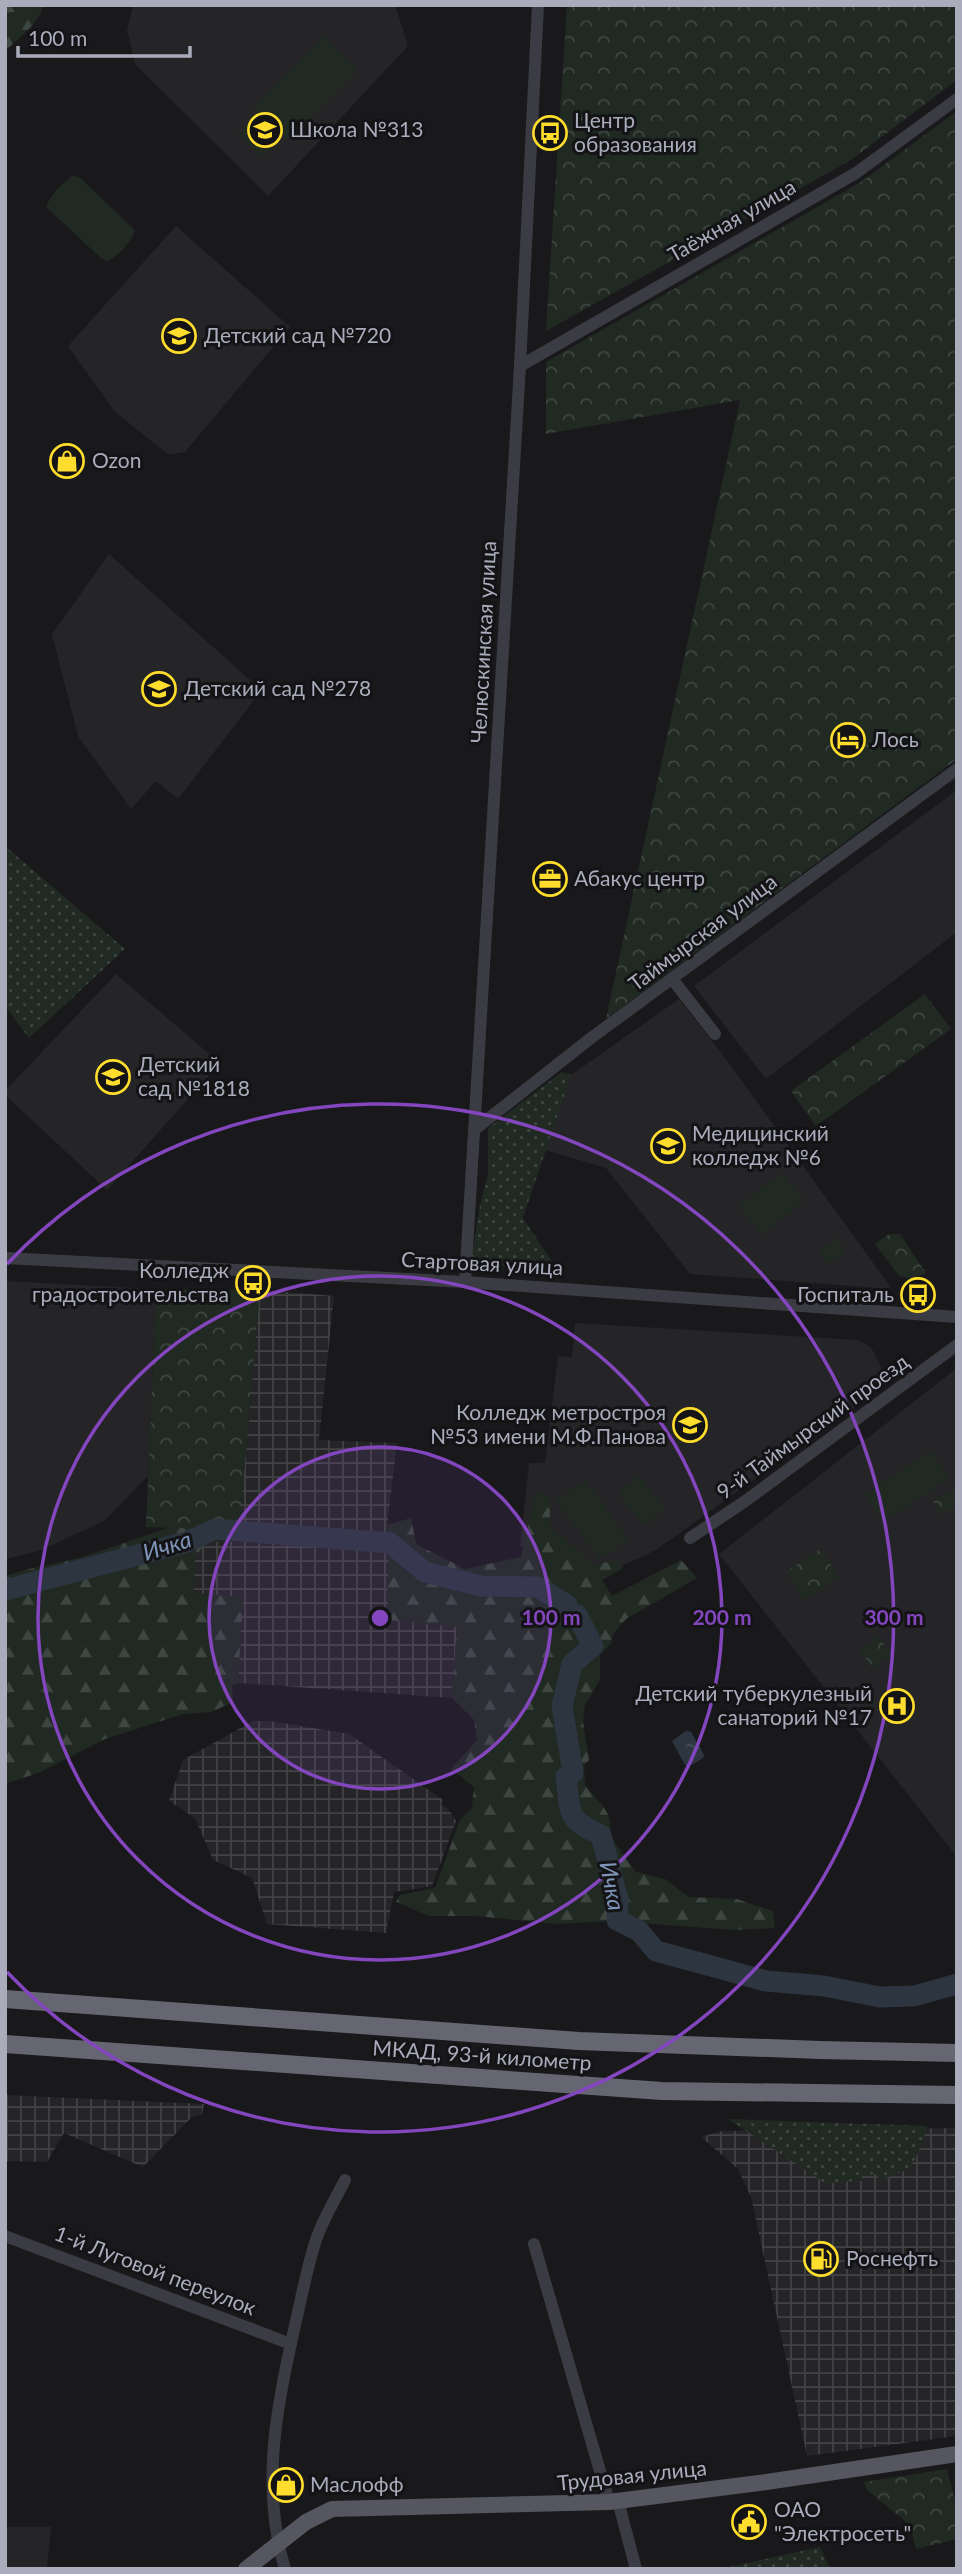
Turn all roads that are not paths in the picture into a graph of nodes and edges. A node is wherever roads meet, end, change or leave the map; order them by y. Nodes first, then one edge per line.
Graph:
1 (538, 5) edge
2 (957, 99) edge
3 (520, 366) junction
4 (957, 769) edge
5 (673, 980) junction
6 (715, 1034) dead end
7 (474, 1130) junction
8 (5, 1258) edge
9 (465, 1282) junction
10 (957, 1317) edge
11 (957, 1345) edge
12 (690, 1538) dead end
13 (5, 1999) edge
14 (5, 2044) edge
15 (957, 2053) edge
16 (957, 2095) edge
17 (345, 2180) dead end
18 (5, 2235) edge
19 (534, 2245) dead end
20 (291, 2344) junction
21 (957, 2454) edge
22 (613, 2502) junction
23 (278, 2544) junction
24 (246, 2569) edge
25 (285, 2569) edge
26 (636, 2569) edge

1 - 3 street, Челюскинская улица
2 - 3 street, Таёжная улица
3 - 7 street, Челюскинская улица
4 - 5 street, Таймырская улица
5 - 6 street
5 - 7 street, Таймырская улица
7 - 9 street, Челюскинская улица
8 - 9 street, Стартовая улица
9 - 10 street, Стартовая улица
11 - 12 street, 9-й Таймырский проезд
13 - 15 highway, МКАД, 93-й километр
14 - 16 highway, МКАД, 93-й километр
17 - 20 street
18 - 20 street, 1-й Луговой переулок
19 - 22 street
20 - 23 street
21 - 22 main road, Трудовая улица
22 - 23 main road, Трудовая улица
22 - 26 street
23 - 24 main road, Трудовая улица
23 - 25 street

